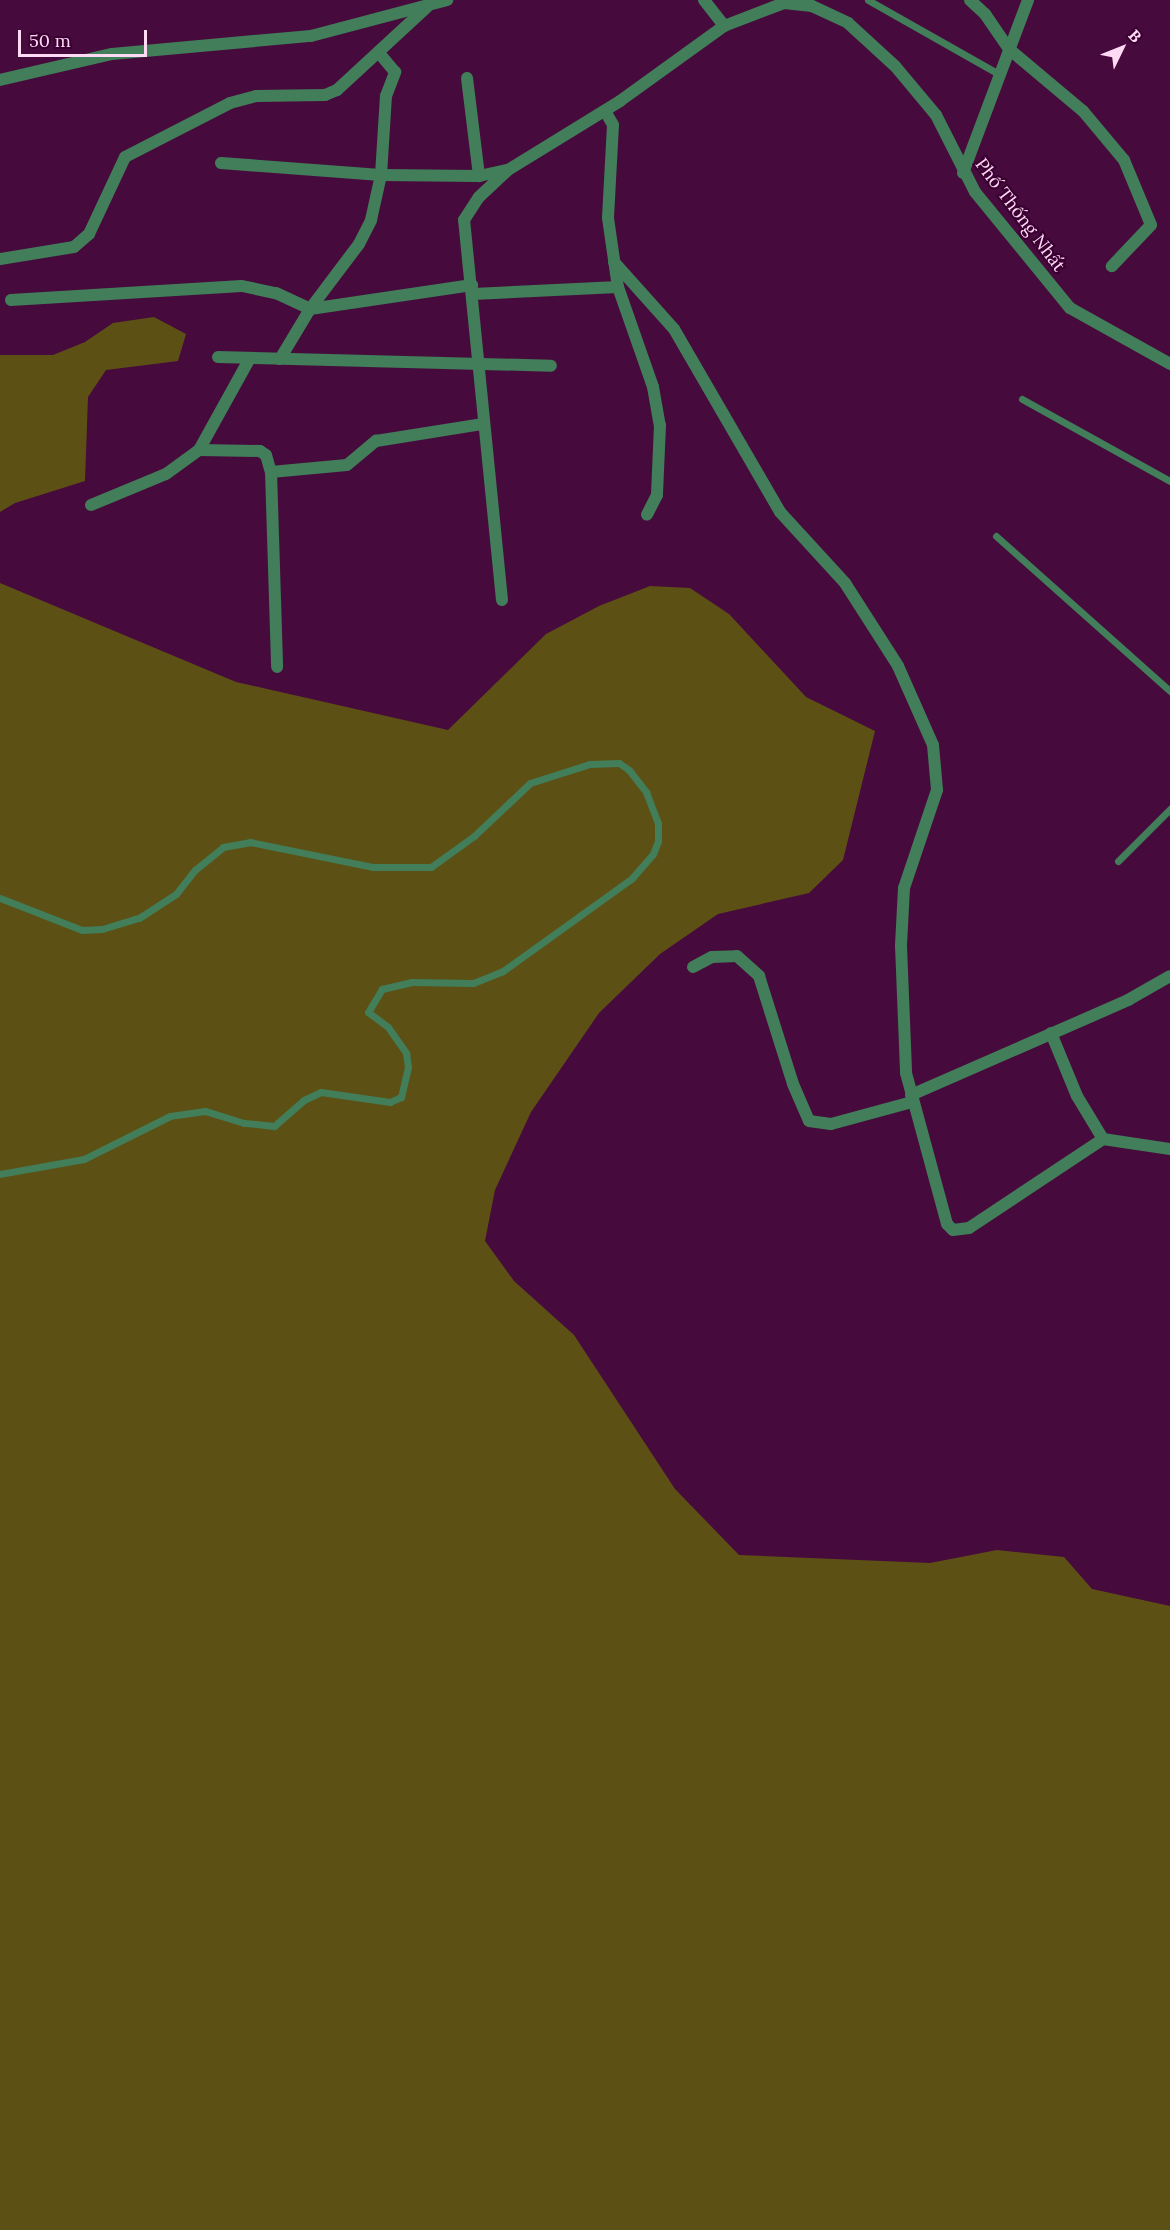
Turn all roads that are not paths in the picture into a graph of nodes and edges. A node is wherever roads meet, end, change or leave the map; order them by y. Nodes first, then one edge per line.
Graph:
1 (447, 0) edge
2 (704, 0) edge
3 (868, 0) edge
4 (970, 0) edge
5 (1028, 0) edge
6 (427, 7) junction
7 (724, 26) junction
8 (1009, 49) junction
9 (378, 52) junction
10 (999, 74) junction
11 (467, 78) dead end
12 (0, 80) edge
13 (605, 111) junction
14 (221, 163) dead end
15 (508, 170) junction
16 (963, 173) junction
17 (381, 176) junction
18 (479, 176) junction
19 (0, 259) edge
20 (614, 262) junction
21 (1112, 266) dead end
22 (618, 287) junction
23 (472, 289) junction
24 (11, 300) dead end
25 (310, 309) junction
26 (218, 357) dead end
27 (250, 358) junction
28 (280, 359) junction
29 (1170, 364) edge
30 (551, 366) dead end
31 (478, 367) junction
32 (1022, 399) dead end
33 (482, 424) junction
34 (208, 451) junction
35 (271, 472) junction
36 (1170, 481) edge
37 (91, 505) dead end
38 (647, 515) dead end
39 (996, 536) dead end
40 (502, 600) dead end
41 (277, 667) dead end
42 (1170, 691) edge
43 (1170, 809) edge
44 (1118, 861) dead end
45 (0, 898) edge
46 (693, 967) dead end
47 (1170, 976) edge
48 (1051, 1033) junction
49 (912, 1099) junction
50 (1103, 1139) junction
51 (1170, 1149) edge
52 (0, 1174) edge

1 - 6 street
2 - 7 street
3 - 10 lane
4 - 8 street
5 - 8 street
6 - 9 street
6 - 12 street
7 - 13 street
7 - 16 street, Phố Thống Nhất
8 - 10 street
8 - 21 street
9 - 17 street
9 - 19 street
10 - 16 street
11 - 18 street
13 - 15 street
13 - 20 street
14 - 17 street
15 - 18 street
15 - 23 street
16 - 29 street, Phố Thống Nhất
17 - 18 street
17 - 25 street
20 - 22 street
20 - 49 street
22 - 23 street
22 - 38 street
23 - 25 street
23 - 31 street
24 - 25 street
25 - 28 street
26 - 27 street
27 - 28 street
27 - 34 street
28 - 31 street
30 - 31 street
31 - 33 street
32 - 36 lane
33 - 35 street
33 - 40 street
34 - 35 street
34 - 37 street
35 - 41 street
39 - 42 lane
43 - 44 lane
45 - 52 lane
46 - 49 street
47 - 48 street
48 - 49 street
48 - 50 street
49 - 50 street
50 - 51 street

